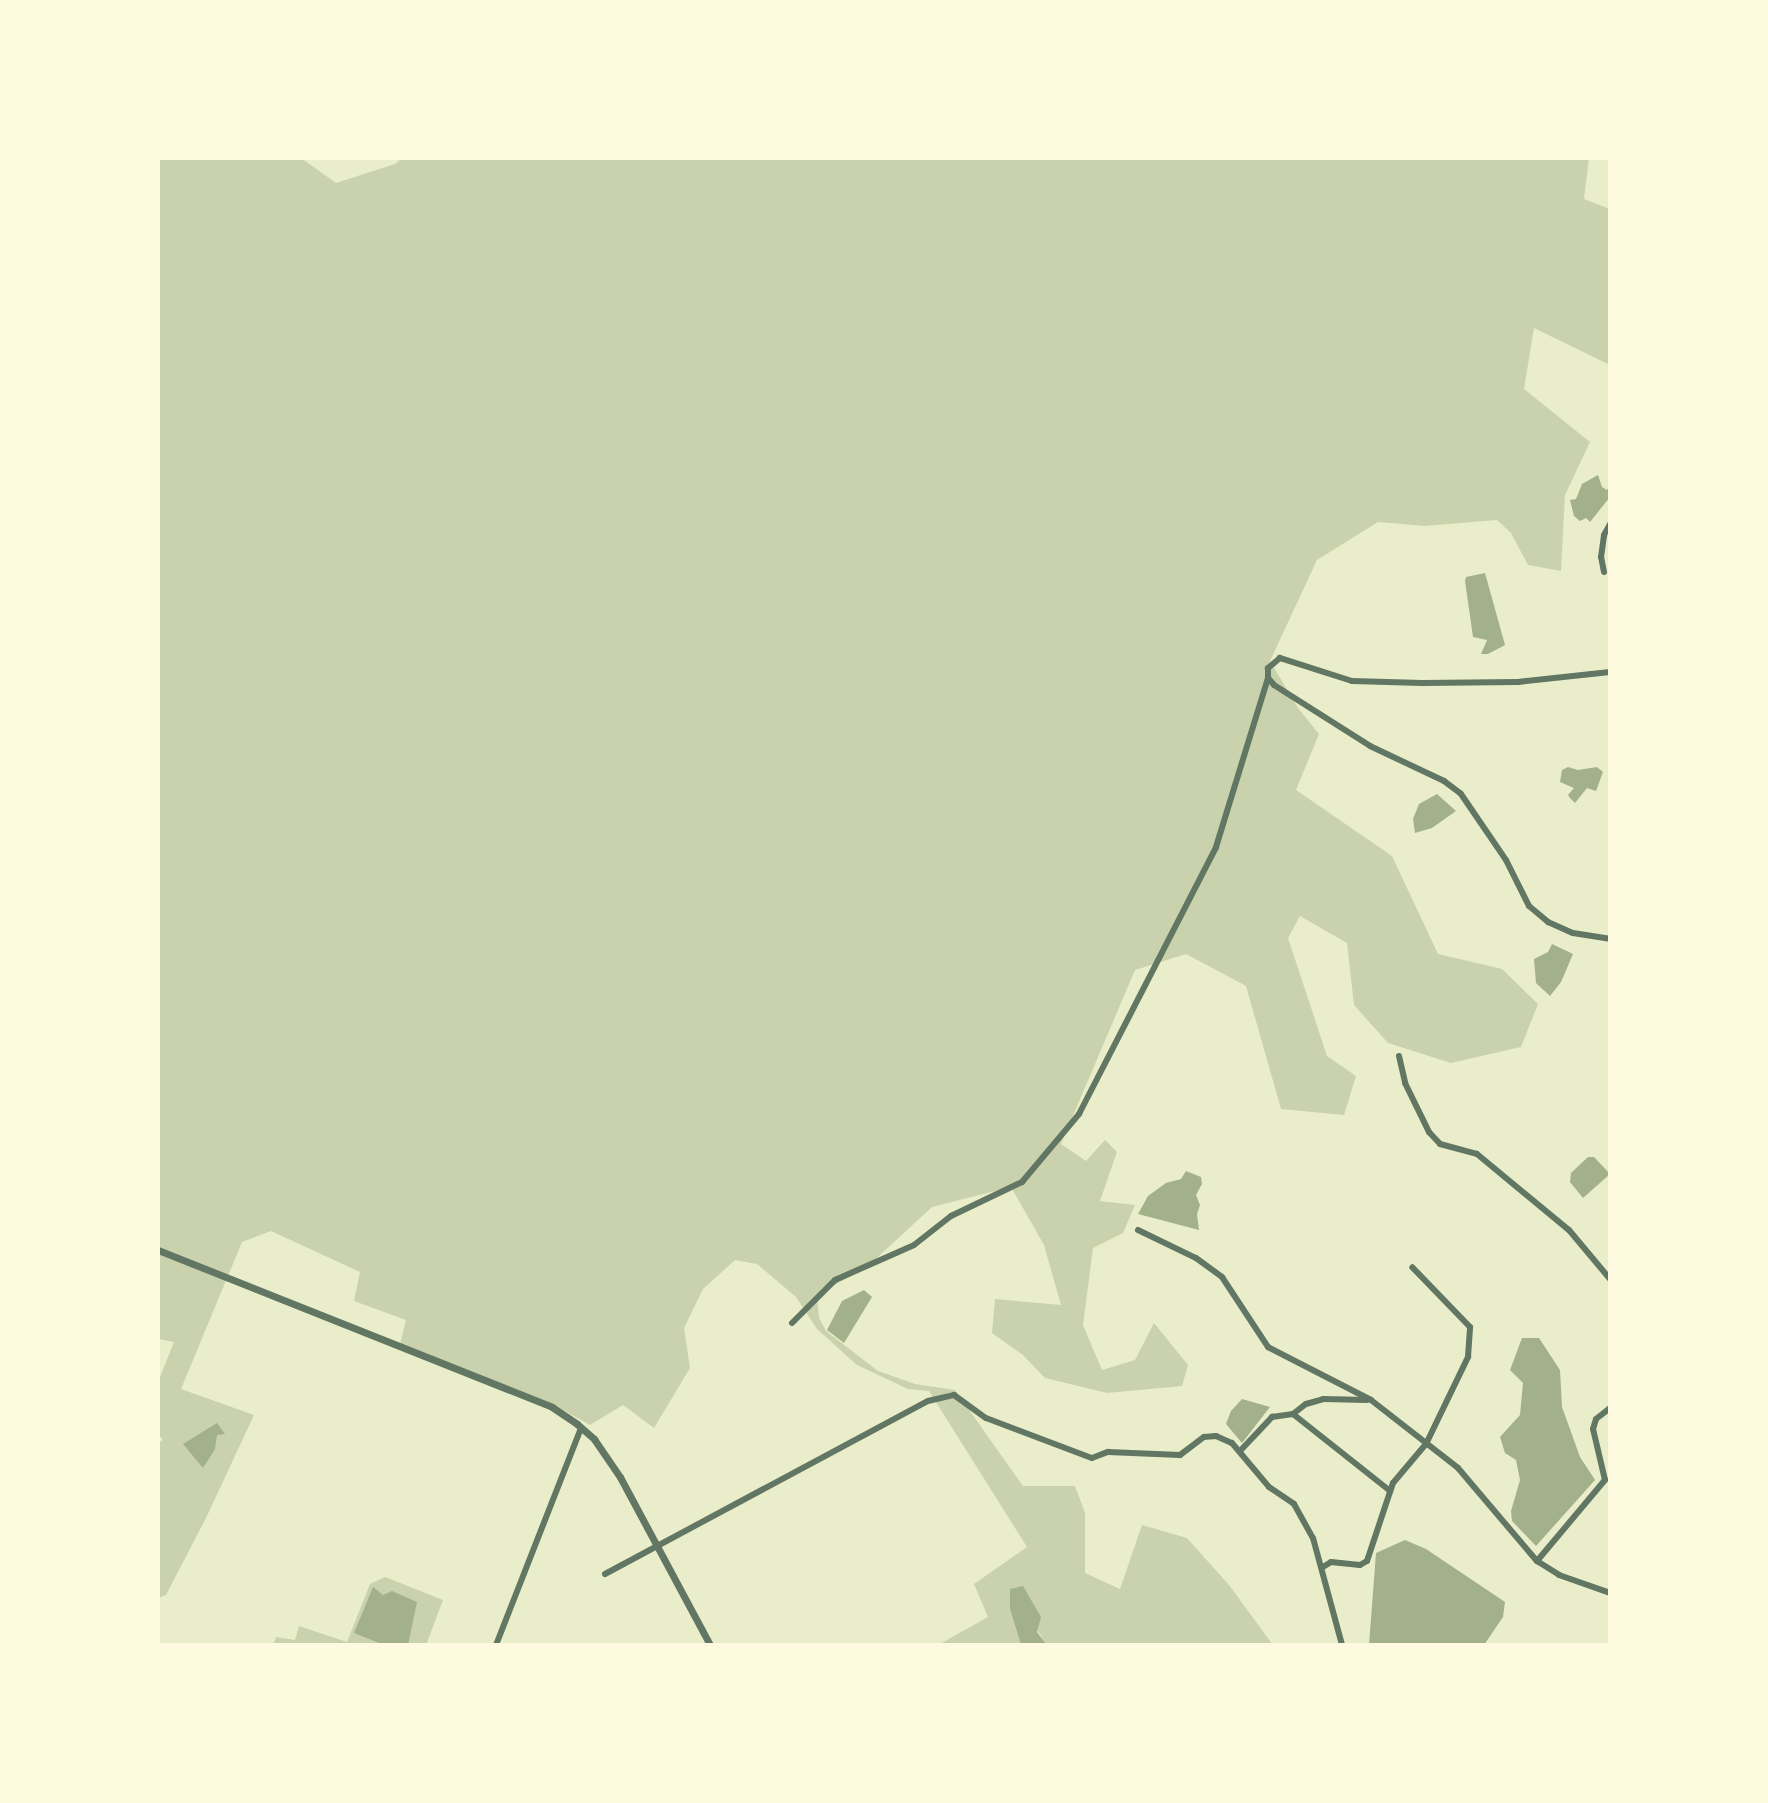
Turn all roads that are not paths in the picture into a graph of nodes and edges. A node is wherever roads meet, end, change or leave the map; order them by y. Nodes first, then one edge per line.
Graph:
1 (1610, 524) edge
2 (1604, 572) dead end
3 (1610, 672) edge
4 (1268, 678) junction
5 (1610, 939) edge
6 (1399, 1056) dead end
7 (1138, 1230) dead end
8 (158, 1250) edge
9 (1412, 1267) dead end
10 (1610, 1279) edge
11 (792, 1323) dead end
12 (1371, 1400) junction
13 (1610, 1408) edge
14 (1293, 1414) junction
15 (581, 1428) junction
16 (1426, 1444) junction
17 (1240, 1451) junction
18 (1390, 1491) junction
19 (658, 1547) junction
20 (1537, 1561) junction
21 (1323, 1567) junction
22 (605, 1574) dead end
23 (1610, 1593) edge
24 (496, 1645) edge
25 (710, 1645) edge
26 (1342, 1645) edge

1 - 2 street
3 - 4 street
4 - 5 street
4 - 11 street
6 - 10 street
7 - 12 street
8 - 15 street
9 - 16 street
12 - 14 street
12 - 16 street
13 - 20 street
14 - 17 street
14 - 18 street
15 - 19 street
15 - 24 street
16 - 18 street
16 - 20 street
17 - 19 street
17 - 21 street
18 - 21 street
19 - 22 street
19 - 25 street
20 - 23 street
21 - 26 street

